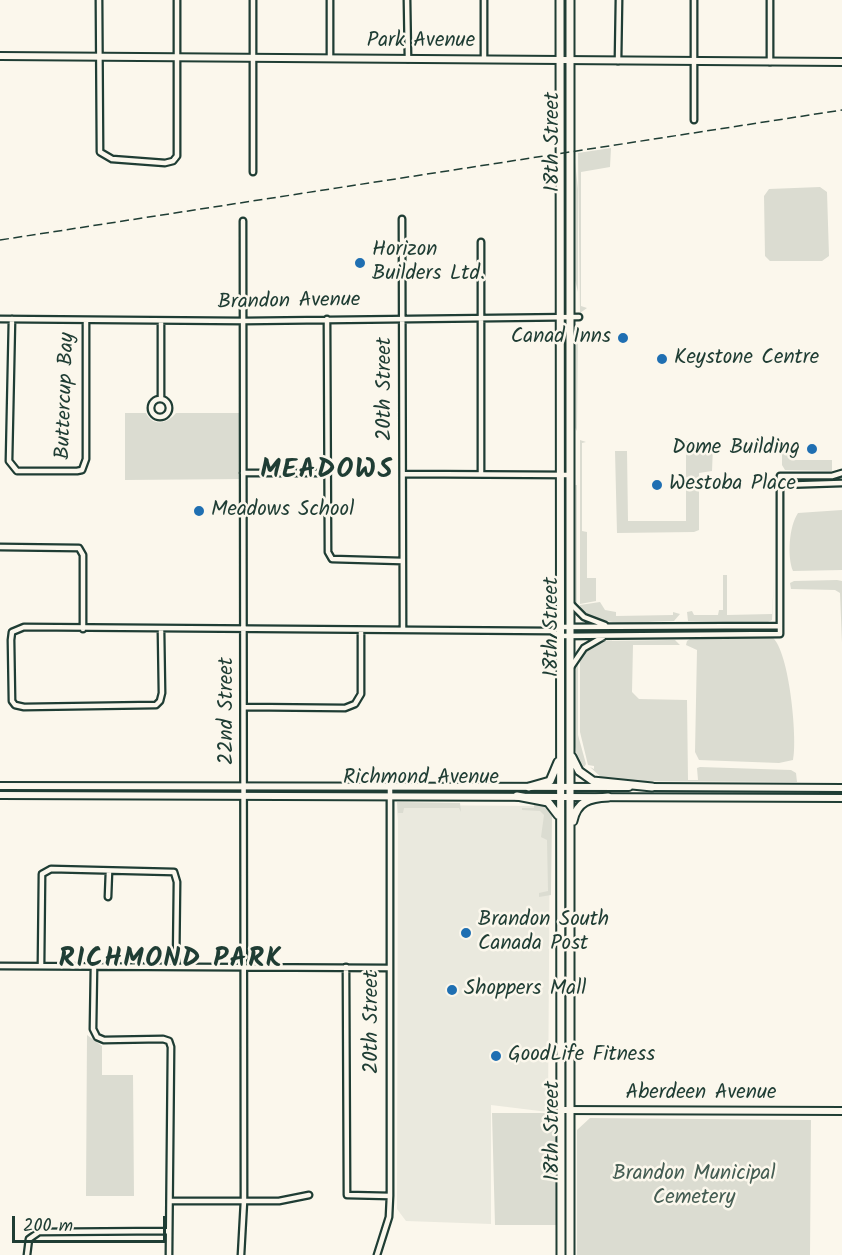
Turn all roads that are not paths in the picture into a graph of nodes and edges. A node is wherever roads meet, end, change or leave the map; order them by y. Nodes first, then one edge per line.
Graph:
1 (99, 0) edge
2 (177, 0) edge
3 (253, 0) edge
4 (330, 0) edge
5 (407, 0) edge
6 (484, 0) edge
7 (560, 0) edge
8 (570, 0) edge
9 (619, 0) edge
10 (694, 0) edge
11 (770, 0) edge
12 (0, 56) edge
13 (99, 56) junction
14 (177, 57) junction
15 (253, 58) junction
16 (330, 58) junction
17 (408, 59) junction
18 (484, 59) junction
19 (561, 60) junction
20 (571, 60) junction
21 (618, 61) junction
22 (694, 61) junction
23 (770, 62) junction
24 (842, 62) edge
25 (694, 120) dead end
26 (253, 172) dead end
27 (402, 219) dead end
28 (243, 220) dead end
29 (481, 242) dead end
30 (403, 317) junction
31 (579, 317) dead end
32 (481, 318) junction
33 (561, 318) junction
34 (570, 318) junction
35 (0, 319) edge
36 (12, 319) junction
37 (327, 319) junction
38 (86, 320) junction
39 (161, 321) junction
40 (244, 321) junction
41 (161, 399) dead end
42 (842, 472) edge
43 (243, 473) junction
44 (327, 473) junction
45 (403, 474) junction
46 (481, 474) junction
47 (561, 475) junction
48 (570, 475) junction
49 (842, 483) edge
50 (780, 485) junction
51 (0, 547) edge
52 (402, 561) junction
53 (570, 597) junction
54 (780, 626) junction
55 (614, 627) junction
56 (84, 629) junction
57 (161, 630) junction
58 (244, 630) junction
59 (361, 630) junction
60 (403, 630) junction
61 (560, 632) junction
62 (570, 632) junction
63 (615, 635) junction
64 (570, 678) junction
65 (244, 707) junction
66 (570, 744) junction
67 (560, 751) junction
68 (0, 786) edge
69 (245, 786) junction
70 (390, 787) junction
71 (529, 787) junction
72 (560, 787) junction
73 (570, 787) junction
74 (652, 788) junction
75 (802, 788) junction
76 (842, 788) edge
77 (244, 794) junction
78 (0, 795) edge
79 (390, 795) junction
80 (517, 796) junction
81 (560, 796) junction
82 (570, 796) junction
83 (608, 797) junction
84 (802, 798) junction
85 (842, 798) edge
86 (560, 825) junction
87 (570, 842) junction
88 (109, 871) junction
89 (108, 897) dead end
90 (0, 966) edge
91 (41, 966) junction
92 (94, 966) junction
93 (176, 967) junction
94 (346, 967) junction
95 (244, 968) junction
96 (390, 968) junction
97 (561, 1110) junction
98 (570, 1110) junction
99 (842, 1111) edge
100 (309, 1195) dead end
101 (390, 1196) junction
102 (170, 1201) junction
103 (244, 1201) junction
104 (169, 1231) junction
105 (27, 1255) edge
106 (169, 1255) edge
107 (242, 1255) edge
108 (377, 1255) edge
109 (561, 1255) edge
110 (570, 1255) edge

1 - 13 street
2 - 14 street
3 - 15 street
4 - 16 street
5 - 17 street
6 - 18 street
7 - 19 main road, 18th Street
8 - 20 main road, 18th Street
9 - 21 street
10 - 22 street
11 - 23 street
12 - 13 main road, Park Avenue
13 - 14 main road, Park Avenue
13 - 14 street
14 - 15 main road, Park Avenue
15 - 16 main road, Park Avenue
15 - 26 street
16 - 17 main road, Park Avenue
17 - 18 main road, Park Avenue
18 - 19 main road, Park Avenue
19 - 20 main road, Park Avenue
19 - 33 main road, 18th Street
20 - 21 main road, Park Avenue
20 - 34 main road, 18th Street
21 - 22 main road, Park Avenue
22 - 23 main road, Park Avenue
22 - 25 street
23 - 24 main road, Park Avenue
27 - 30 street, 20th Street
28 - 40 street, 22nd Street
29 - 32 street
30 - 32 street, Brandon Avenue
30 - 37 street, Brandon Avenue
30 - 45 street, 20th Street
31 - 34 street, Brandon Avenue
32 - 33 street, Brandon Avenue
32 - 46 street
33 - 34 street, Brandon Avenue
33 - 47 main road, 18th Street
34 - 48 main road, 18th Street
35 - 36 street, Brandon Avenue
36 - 38 street, Brandon Avenue
36 - 38 street, Buttercup Bay
37 - 40 street, Brandon Avenue
37 - 44 street
38 - 39 street, Brandon Avenue
39 - 40 street, Brandon Avenue
39 - 41 street
40 - 43 street, 22nd Street
42 - 50 street
43 - 44 street
43 - 58 street, 22nd Street
44 - 52 street
45 - 46 street
45 - 52 street, 20th Street
46 - 47 street
47 - 48 street
47 - 61 main road, 18th Street
48 - 53 main road, 18th Street
49 - 50 street
50 - 54 street
51 - 56 street
52 - 60 street, 20th Street
53 - 55 street
53 - 62 main road, 18th Street
54 - 55 street
54 - 63 street
55 - 62 street
56 - 57 street
56 - 57 street
57 - 58 street
58 - 59 street
58 - 65 street, 22nd Street
59 - 60 street
59 - 65 street
60 - 61 street
61 - 62 street
61 - 67 main road, 18th Street
62 - 63 street
62 - 64 main road, 18th Street
63 - 64 street
64 - 66 main road, 18th Street
65 - 69 street, 22nd Street
66 - 73 main road, 18th Street
66 - 74 main road
67 - 71 main road
67 - 72 main road, 18th Street
68 - 69 main road, Richmond Avenue
69 - 70 main road, Richmond Avenue
69 - 77 street, 22nd Street
70 - 71 main road, Richmond Avenue
70 - 79 street, 20th Street
71 - 72 main road, Richmond Avenue
72 - 73 main road, Richmond Avenue
72 - 81 main road, 18th Street
73 - 74 main road, Richmond Avenue
73 - 82 main road, 18th Street
74 - 75 main road, Richmond Avenue
75 - 76 main road, Richmond Avenue
75 - 84 street
77 - 78 main road, Richmond Avenue
77 - 79 main road, Richmond Avenue
77 - 95 street, 22nd Street
79 - 80 main road, Richmond Avenue
79 - 96 street, 20th Street
80 - 81 main road, Richmond Avenue
80 - 86 main road
81 - 82 main road, Richmond Avenue
81 - 86 main road, 18th Street
82 - 83 main road, Richmond Avenue
82 - 87 main road, 18th Street
83 - 84 main road, Richmond Avenue
83 - 87 main road
84 - 85 main road, Richmond Avenue
86 - 97 main road, 18th Street
87 - 98 main road, 18th Street
88 - 89 street
88 - 91 street
88 - 93 street
90 - 91 street
91 - 92 street
92 - 93 street
92 - 102 street
93 - 95 street
94 - 95 street
94 - 96 street
94 - 101 street
95 - 103 street, 22nd Street
96 - 101 street, 20th Street
97 - 98 main road, Aberdeen Avenue
97 - 109 main road, 18th Street
98 - 99 main road, Aberdeen Avenue
98 - 110 main road, 18th Street
100 - 103 street
101 - 108 street, 20th Street
102 - 103 street
102 - 104 street
103 - 107 street, 22nd Street
104 - 105 street
104 - 106 street

